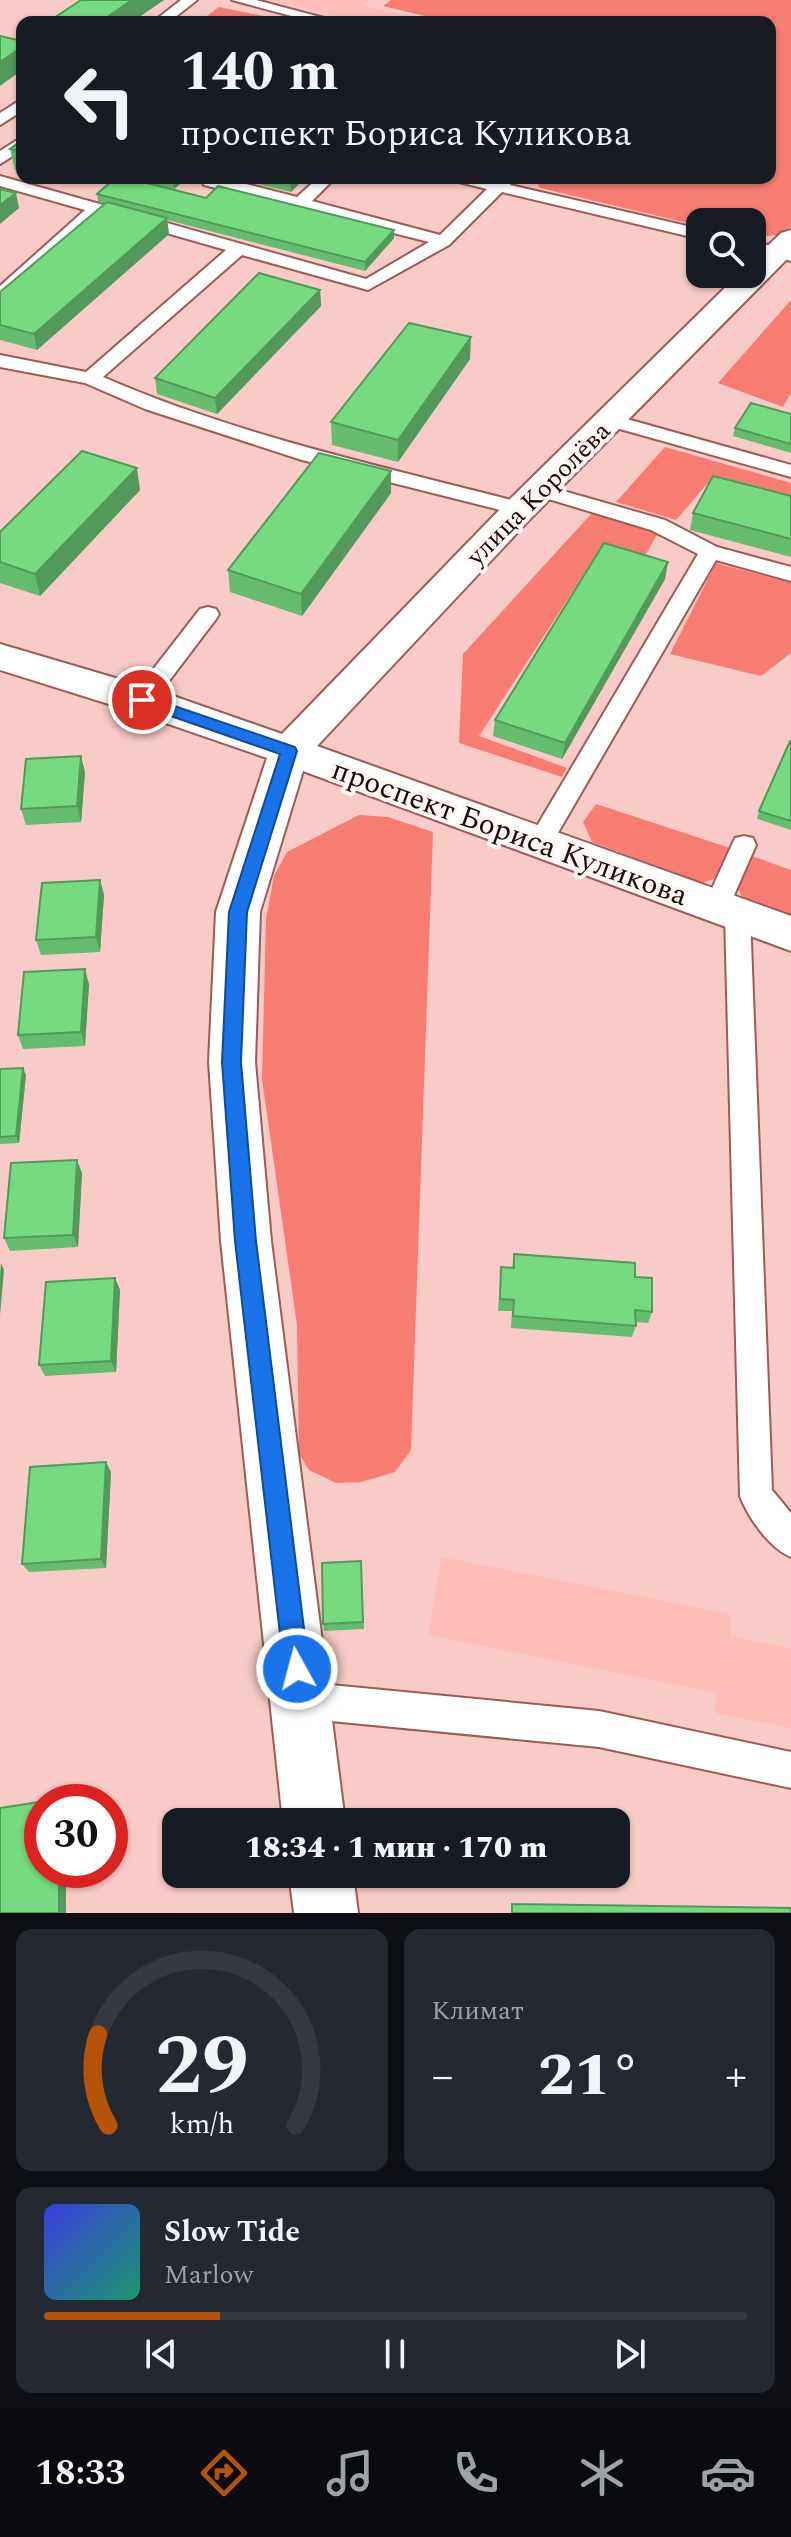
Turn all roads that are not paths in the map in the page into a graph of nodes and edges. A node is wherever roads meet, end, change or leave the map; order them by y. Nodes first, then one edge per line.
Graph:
1 (190, 0) edge
2 (239, 0) edge
3 (168, 16) edge
4 (307, 16) edge
5 (16, 147) edge
6 (0, 159) edge
7 (0, 181) edge
8 (219, 184) edge
9 (321, 184) edge
10 (502, 184) edge
11 (507, 184) edge
12 (300, 203) junction
13 (97, 208) junction
14 (686, 230) edge
15 (443, 241) junction
16 (239, 248) junction
17 (778, 248) edge
18 (0, 295) edge
19 (0, 361) edge
20 (90, 378) junction
21 (609, 420) junction
22 (791, 471) edge
23 (529, 499) junction
24 (710, 552) junction
25 (791, 574) edge
26 (208, 614) dead end
27 (0, 657) edge
28 (142, 700) junction
29 (289, 751) junction
30 (539, 843) junction
31 (744, 845) dead end
32 (726, 912) junction
33 (791, 934) edge
34 (791, 1540) edge
35 (300, 1700) junction
36 (791, 1770) edge
37 (312, 1808) edge
38 (323, 1888) edge
39 (326, 1913) edge

1 - 3 lane
2 - 4 lane
5 - 6 lane
7 - 13 lane
8 - 12 lane
9 - 12 lane
10 - 15 lane
11 - 14 lane
12 - 15 lane
13 - 16 lane
13 - 18 lane
15 - 16 lane
16 - 20 lane
17 - 21 street, улица Королёва
19 - 20 lane
20 - 23 lane
21 - 22 lane
21 - 23 street, улица Королёва
23 - 24 lane
23 - 29 street, улица Королёва
24 - 25 lane
24 - 30 lane
26 - 28 lane
27 - 28 street, проспект Бориса Куликова
28 - 29 street, проспект Бориса Куликова
29 - 30 street, проспект Бориса Куликова
29 - 35 street
30 - 32 street, проспект Бориса Куликова
31 - 32 lane
32 - 33 street, проспект Бориса Куликова
32 - 34 lane
35 - 36 lane
35 - 37 street
38 - 39 street

